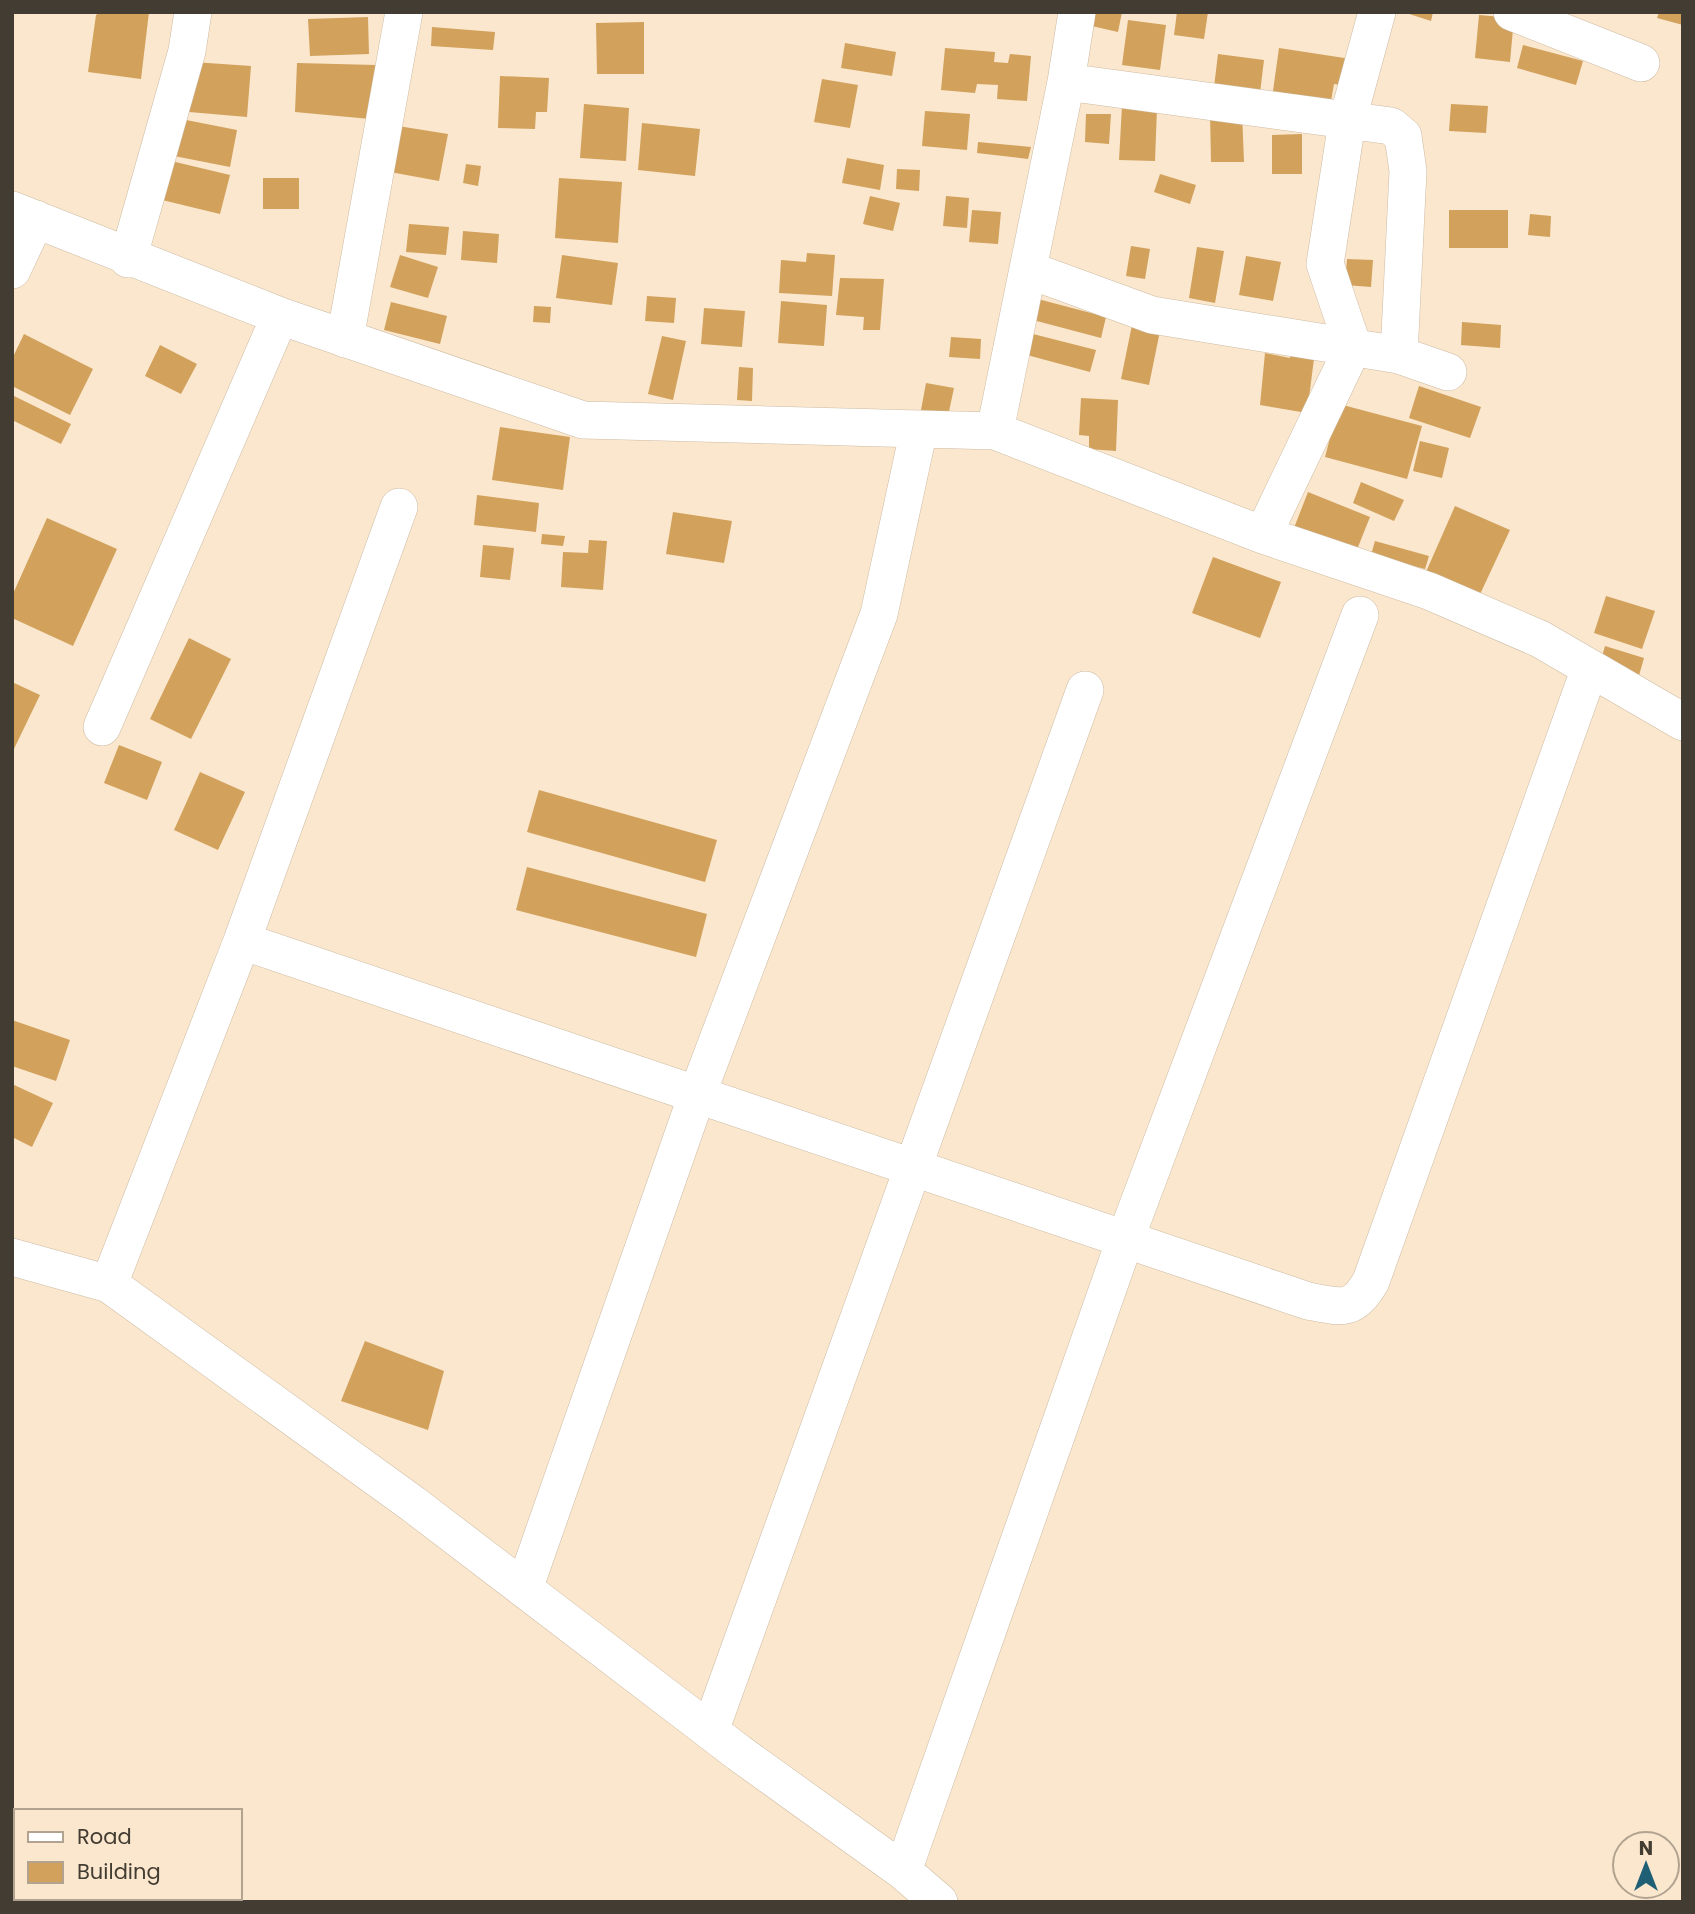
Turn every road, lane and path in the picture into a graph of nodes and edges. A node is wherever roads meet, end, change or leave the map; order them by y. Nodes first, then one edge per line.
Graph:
1 (193, 12) edge
2 (404, 12) edge
3 (1077, 12) edge
4 (1377, 12) edge
5 (1512, 12) edge
6 (1641, 64) dead end
7 (1066, 82) junction
8 (1347, 122) junction
9 (24, 215) edge
10 (128, 259) junction
11 (12, 270) edge
12 (1029, 270) junction
13 (280, 316) junction
14 (345, 339) junction
15 (1353, 347) junction
16 (1399, 355) junction
17 (1448, 372) dead end
18 (919, 429) junction
19 (995, 431) junction
20 (399, 508) dead end
21 (1264, 535) junction
22 (1360, 615) dead end
23 (1590, 668) junction
24 (1085, 690) dead end
25 (1683, 722) edge
26 (102, 727) dead end
27 (242, 940) junction
28 (697, 1095) junction
29 (912, 1167) junction
30 (1125, 1240) junction
31 (12, 1256) edge
32 (109, 1284) junction
33 (524, 1589) junction
34 (710, 1731) junction
35 (903, 1871) junction
36 (939, 1902) edge

1 - 10 street
2 - 14 street
3 - 7 street
4 - 8 street
5 - 6 street
7 - 8 street
7 - 12 street
8 - 15 street
8 - 16 street
9 - 10 street
9 - 11 street
10 - 13 street
12 - 15 street
12 - 19 street
13 - 14 street
13 - 26 street
14 - 18 street
15 - 16 street
15 - 21 street
16 - 17 street
18 - 19 street
18 - 28 street
19 - 21 street
20 - 27 street
21 - 23 street
22 - 30 street
23 - 25 street
23 - 30 street
24 - 29 street
27 - 28 street
27 - 32 street
28 - 29 street
28 - 33 street
29 - 30 street
29 - 34 street
30 - 35 street
31 - 32 street
32 - 33 street
33 - 34 street
34 - 35 street
35 - 36 street

